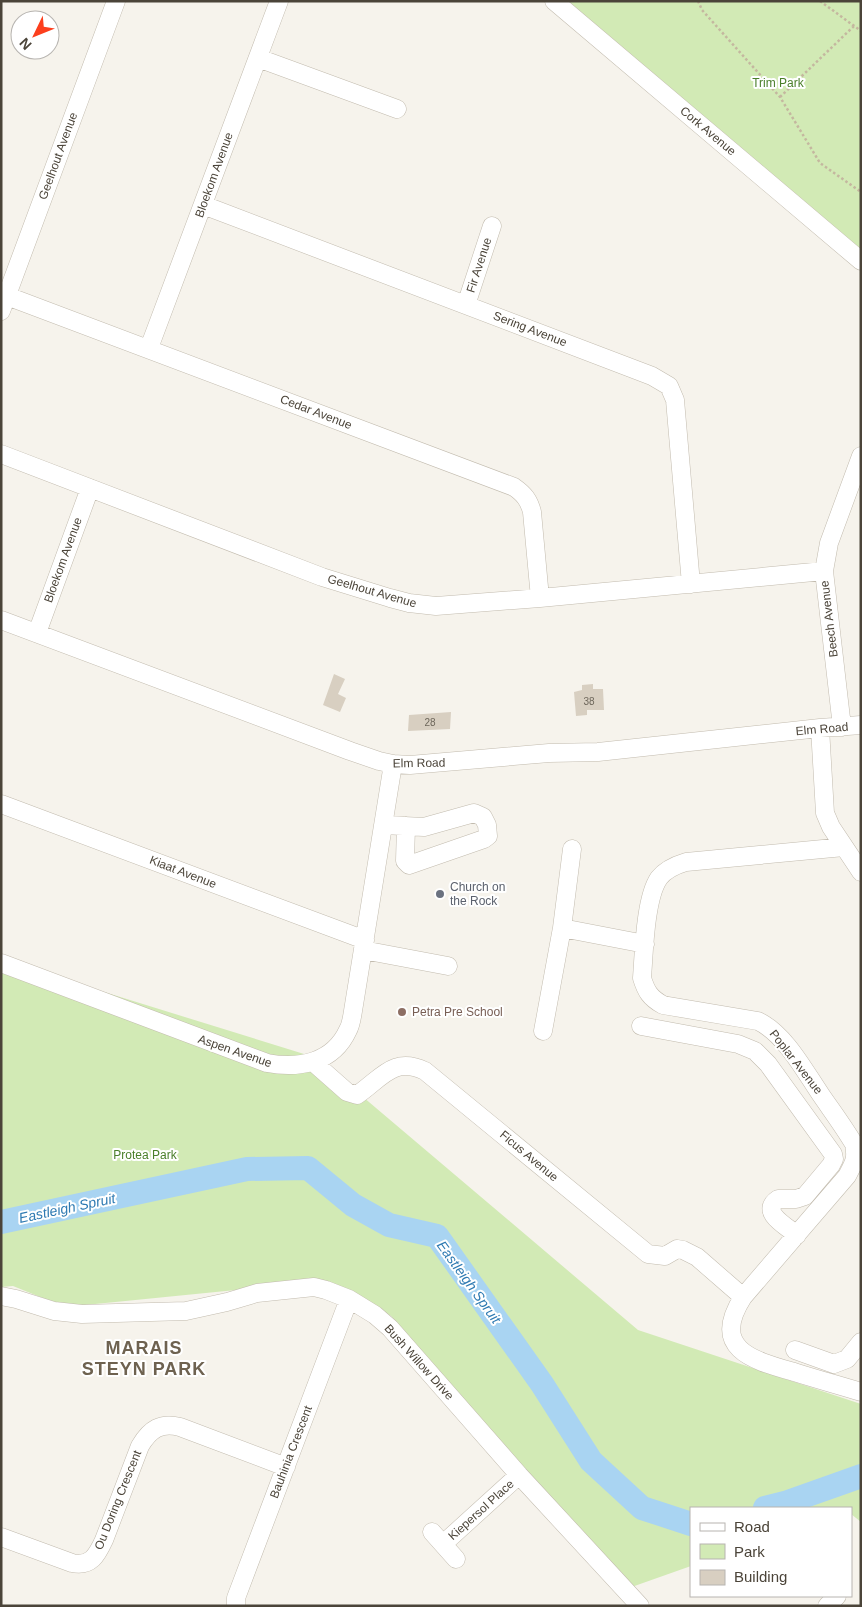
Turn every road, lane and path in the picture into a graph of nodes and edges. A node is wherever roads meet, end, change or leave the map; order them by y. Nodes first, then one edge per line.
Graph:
1 (116, 1) edge
2 (279, 1) edge
3 (554, 1) edge
4 (698, 1) edge
5 (820, 1) edge
6 (854, 26) junction
7 (861, 31) edge
8 (258, 58) junction
9 (780, 97) junction
10 (397, 109) dead end
11 (861, 192) edge
12 (203, 205) junction
13 (492, 226) dead end
14 (861, 261) edge
15 (4, 303) edge
16 (466, 305) junction
17 (149, 348) junction
18 (1, 454) edge
19 (861, 456) edge
20 (90, 488) junction
21 (824, 571) junction
22 (691, 584) junction
23 (540, 598) junction
24 (1, 620) edge
25 (37, 633) junction
26 (861, 726) edge
27 (842, 727) junction
28 (820, 728) junction
29 (393, 764) junction
30 (1, 804) edge
31 (383, 824) junction
32 (406, 826) junction
33 (844, 847) junction
34 (572, 849) dead end
35 (860, 870) edge
36 (562, 928) junction
37 (645, 944) junction
38 (364, 945) junction
39 (1, 963) edge
40 (448, 966) dead end
41 (641, 1026) dead end
42 (543, 1031) dead end
43 (313, 1062) junction
44 (797, 1235) junction
45 (1, 1296) edge
46 (744, 1297) junction
47 (349, 1299) junction
48 (861, 1342) edge
49 (795, 1350) dead end
50 (861, 1392) edge
51 (286, 1467) junction
52 (519, 1475) junction
53 (1, 1537) edge
54 (456, 1559) dead end
55 (836, 1597) edge
56 (236, 1606) edge
57 (640, 1606) edge
58 (827, 1606) edge

1 - 15 street, Geelhout Avenue
2 - 8 street, Bloekom Avenue
3 - 14 street, Cork Avenue
4 - 9 path
5 - 6 path
6 - 7 path
6 - 9 path
8 - 10 street
8 - 12 street, Bloekom Avenue
9 - 11 path
12 - 16 street, Sering Avenue
12 - 17 street, Bloekom Avenue
13 - 16 street, Fir Avenue
15 - 17 street, Cedar Avenue
16 - 22 street, Sering Avenue
17 - 23 street, Cedar Avenue
18 - 20 street, Geelhout Avenue
19 - 21 street, Beech Avenue
20 - 23 street, Geelhout Avenue
20 - 25 street, Bloekom Avenue
21 - 22 street, Geelhout Avenue
21 - 27 street, Beech Avenue
22 - 23 street, Geelhout Avenue
24 - 25 street, Elm Road
25 - 29 street, Elm Road
26 - 27 street, Elm Road
27 - 28 street, Elm Road
28 - 29 street, Elm Road
28 - 33 street
29 - 31 street, Aspen Avenue
30 - 38 street, Kiaat Avenue
31 - 32 street
31 - 38 street, Aspen Avenue
32 - 32 street
33 - 35 street
33 - 37 street, Poplar Avenue
34 - 36 street
36 - 37 street
36 - 42 street
37 - 44 street, Poplar Avenue
38 - 40 street, Kiaat Avenue
38 - 43 street, Aspen Avenue
39 - 43 street, Aspen Avenue
41 - 44 street
43 - 46 street, Ficus Avenue
44 - 46 street, Poplar Avenue
45 - 47 street, Bush Willow Drive
46 - 50 street, Poplar Avenue
47 - 51 street, Bauhinia Crescent
47 - 52 street, Bush Willow Drive
48 - 49 street
51 - 53 street, Ou Doring Crescent
51 - 56 street, Bauhinia Crescent
52 - 54 street, Kiepersol Place
52 - 57 street, Bush Willow Drive
55 - 58 street

